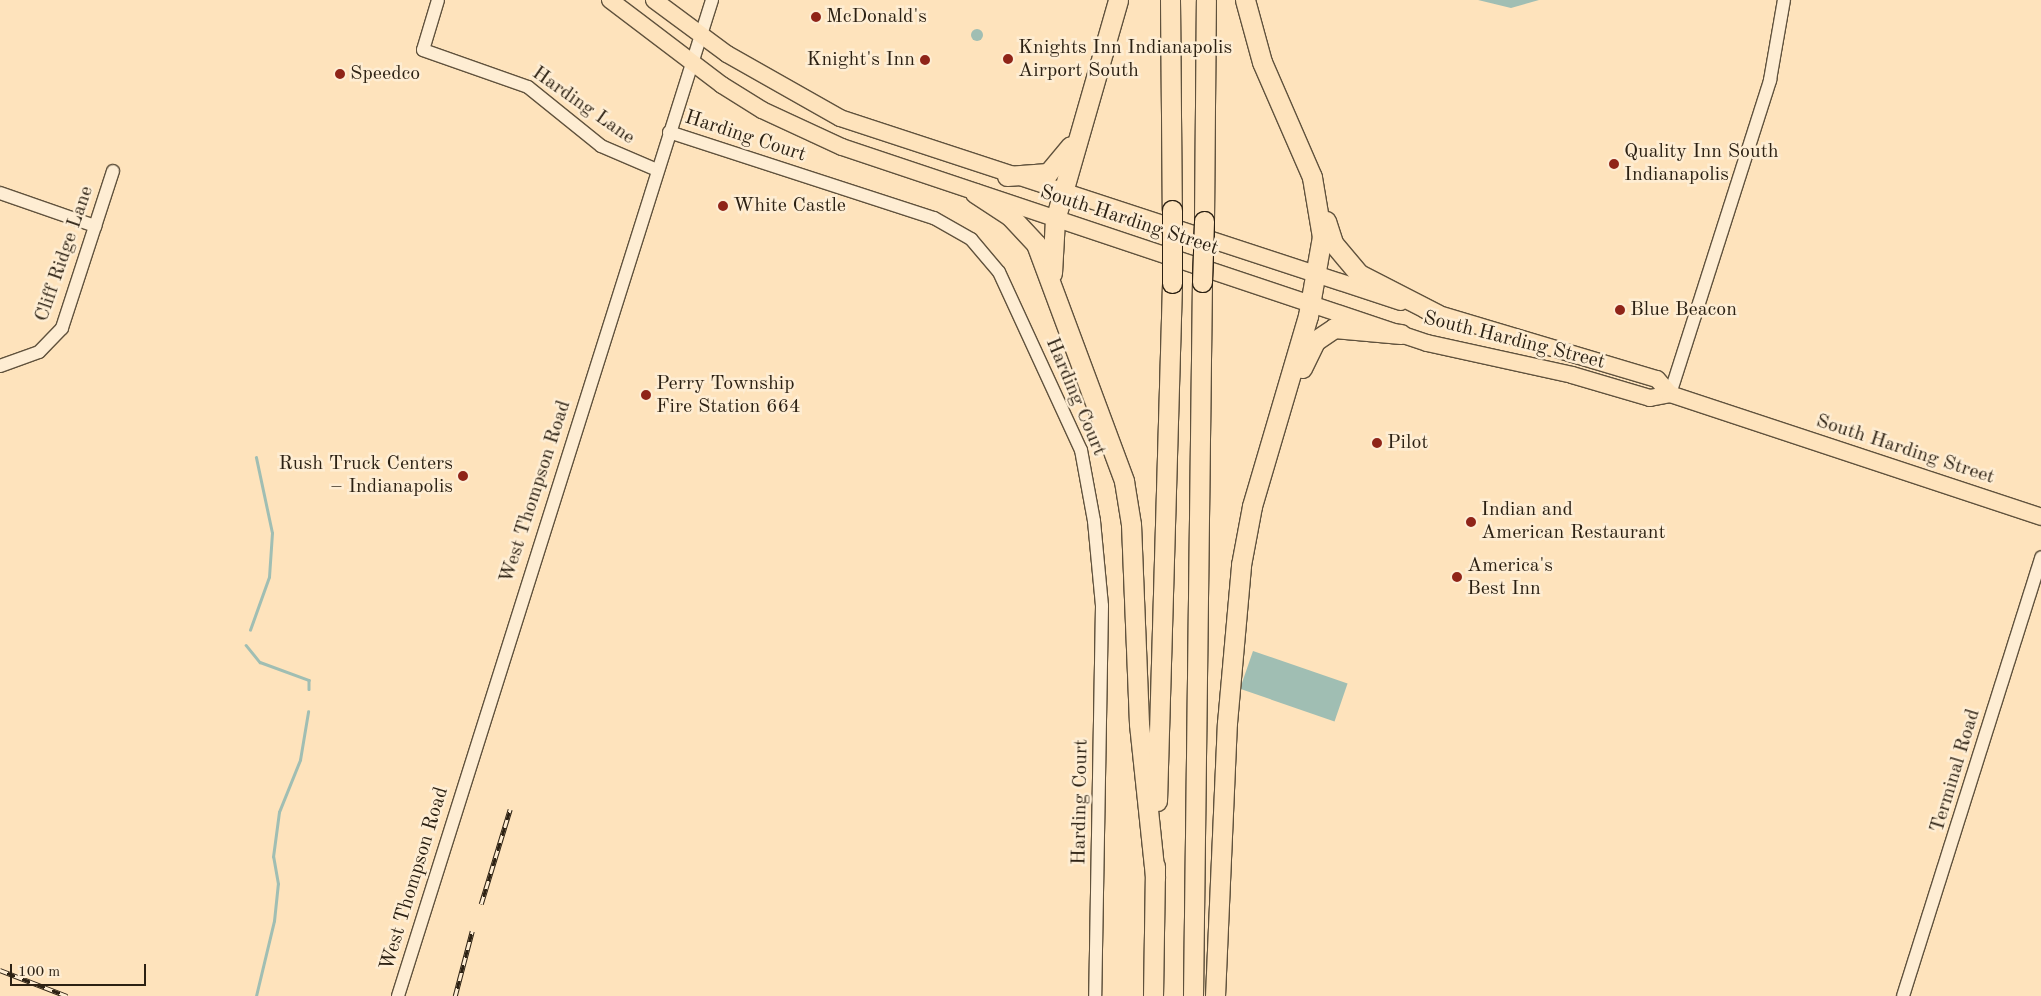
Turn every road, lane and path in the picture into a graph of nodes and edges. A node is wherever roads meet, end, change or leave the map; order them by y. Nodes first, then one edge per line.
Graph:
1 (438, 0) edge
2 (610, 0) edge
3 (654, 0) edge
4 (712, 0) edge
5 (1118, 0) edge
6 (1170, 0) edge
7 (1206, 0) edge
8 (1245, 0) edge
9 (1784, 0) edge
10 (700, 37) junction
11 (691, 64) junction
12 (669, 132) junction
13 (1076, 137) junction
14 (657, 170) junction
15 (113, 171) dead end
16 (1007, 176) junction
17 (0, 193) edge
18 (975, 193) junction
19 (1062, 193) junction
20 (1317, 200) junction
21 (1055, 220) junction
22 (96, 226) junction
23 (1317, 275) junction
24 (1052, 289) junction
25 (1311, 303) junction
26 (1437, 314) junction
27 (1401, 334) junction
28 (0, 366) edge
29 (1670, 394) junction
30 (1269, 453) junction
31 (2041, 517) edge
32 (2041, 556) edge
33 (1155, 877) junction
34 (398, 996) edge
35 (1095, 996) edge
36 (1153, 996) edge
37 (1193, 996) edge
38 (1215, 996) edge
39 (1903, 996) edge

1 - 14 street, Harding Lane
2 - 11 main road, South Harding Street
3 - 10 main road, South Harding Street
4 - 10 street, West Thompson Road
5 - 13 highway
6 - 33 highway, bridge
7 - 37 highway, bridge
8 - 20 highway
9 - 29 street
10 - 11 street, West Thompson Road
10 - 16 main road, South Harding Street
11 - 12 street, West Thompson Road
11 - 18 main road, South Harding Street
12 - 14 street, West Thompson Road
12 - 35 street, Harding Court
13 - 16 highway
13 - 19 highway
14 - 34 street, West Thompson Road
15 - 22 street, Cliff Ridge Lane
16 - 19 main road, South Harding Street
17 - 22 street
18 - 21 main road, South Harding Street
18 - 24 highway
19 - 21 highway
19 - 23 main road, South Harding Street
20 - 23 highway
20 - 26 highway
21 - 24 highway
21 - 25 main road, South Harding Street
22 - 28 street, Cliff Ridge Lane
23 - 25 highway
23 - 26 main road, South Harding Street
24 - 33 highway
25 - 27 main road, South Harding Street
25 - 30 highway
26 - 29 main road, South Harding Street
27 - 29 main road, South Harding Street
27 - 30 highway
29 - 31 main road, South Harding Street
30 - 38 highway
32 - 39 street, Terminal Road
33 - 36 highway

